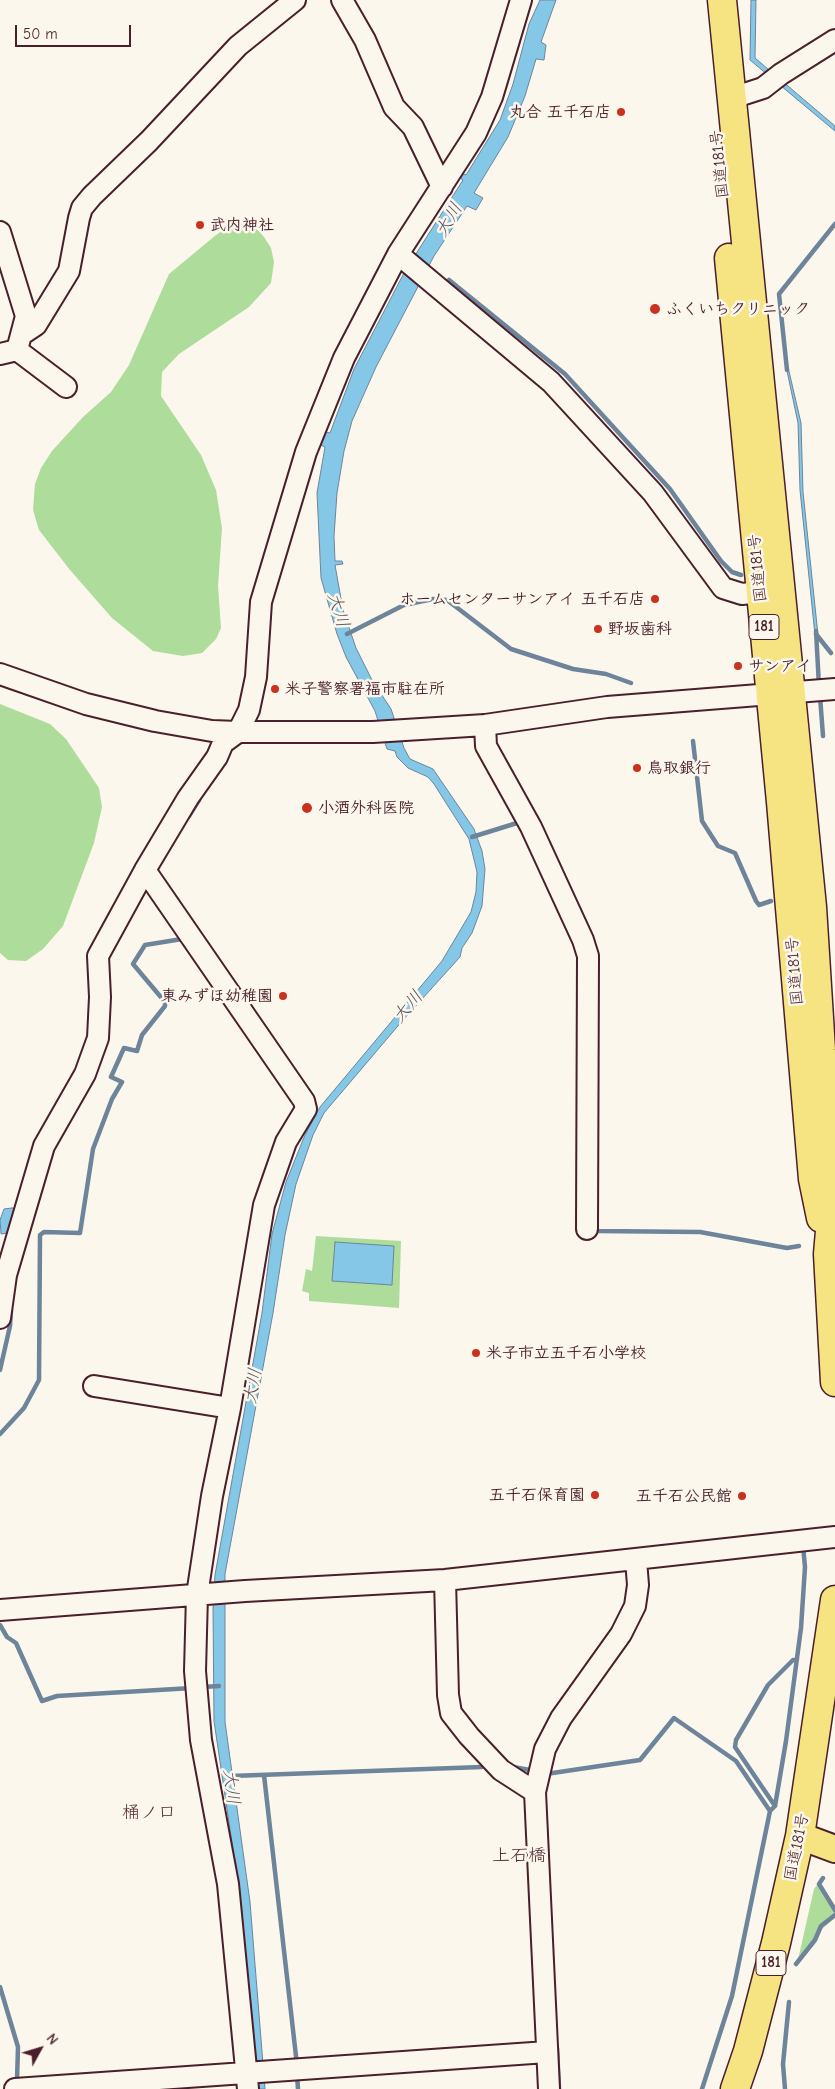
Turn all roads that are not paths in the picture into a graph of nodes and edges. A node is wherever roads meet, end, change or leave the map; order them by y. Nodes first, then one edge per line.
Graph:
1 (295, 0) edge
2 (342, 0) edge
3 (521, 0) edge
4 (704, 0) edge
5 (722, 0) edge
6 (835, 40) edge
7 (732, 98) junction
8 (442, 187) junction
9 (0, 232) edge
10 (403, 258) junction
11 (13, 346) edge
12 (66, 387) dead end
13 (761, 592) junction
14 (0, 674) edge
15 (834, 686) edge
16 (780, 692) junction
17 (485, 725) junction
18 (238, 732) junction
19 (145, 870) junction
20 (587, 1229) dead end
21 (0, 1318) edge
22 (835, 1382) edge
23 (94, 1386) dead end
24 (230, 1408) junction
25 (835, 1537) edge
26 (636, 1560) junction
27 (445, 1580) junction
28 (206, 1594) junction
29 (835, 1600) edge
30 (0, 1610) edge
31 (535, 1792) junction
32 (800, 1836) junction
33 (835, 1849) edge
34 (547, 2052) junction
35 (247, 2081) edge
36 (15, 2089) edge
37 (549, 2089) edge
38 (735, 2089) edge

1 - 11 street
2 - 8 street
3 - 8 street
4 - 13 highway, 国道181号 / 181
5 - 7 highway, 国道181号 / 181
6 - 7 street
7 - 16 highway, 国道181号 / 181
8 - 10 street
9 - 11 street
10 - 13 street
10 - 18 street
11 - 12 street
13 - 16 highway, 国道181号 / 181
14 - 18 street
15 - 16 street
16 - 17 street
16 - 22 highway, 国道181号 / 181
17 - 18 street
17 - 20 street
18 - 19 street
19 - 21 street
19 - 24 street
23 - 24 street
24 - 28 street
25 - 26 street
26 - 27 street
26 - 31 street
27 - 28 street
27 - 31 street
28 - 30 street
28 - 35 street
29 - 32 highway, 国道181号 / 181
31 - 34 street
32 - 33 main road
32 - 38 highway, 国道181号 / 181
34 - 35 street
34 - 37 street
35 - 36 street

